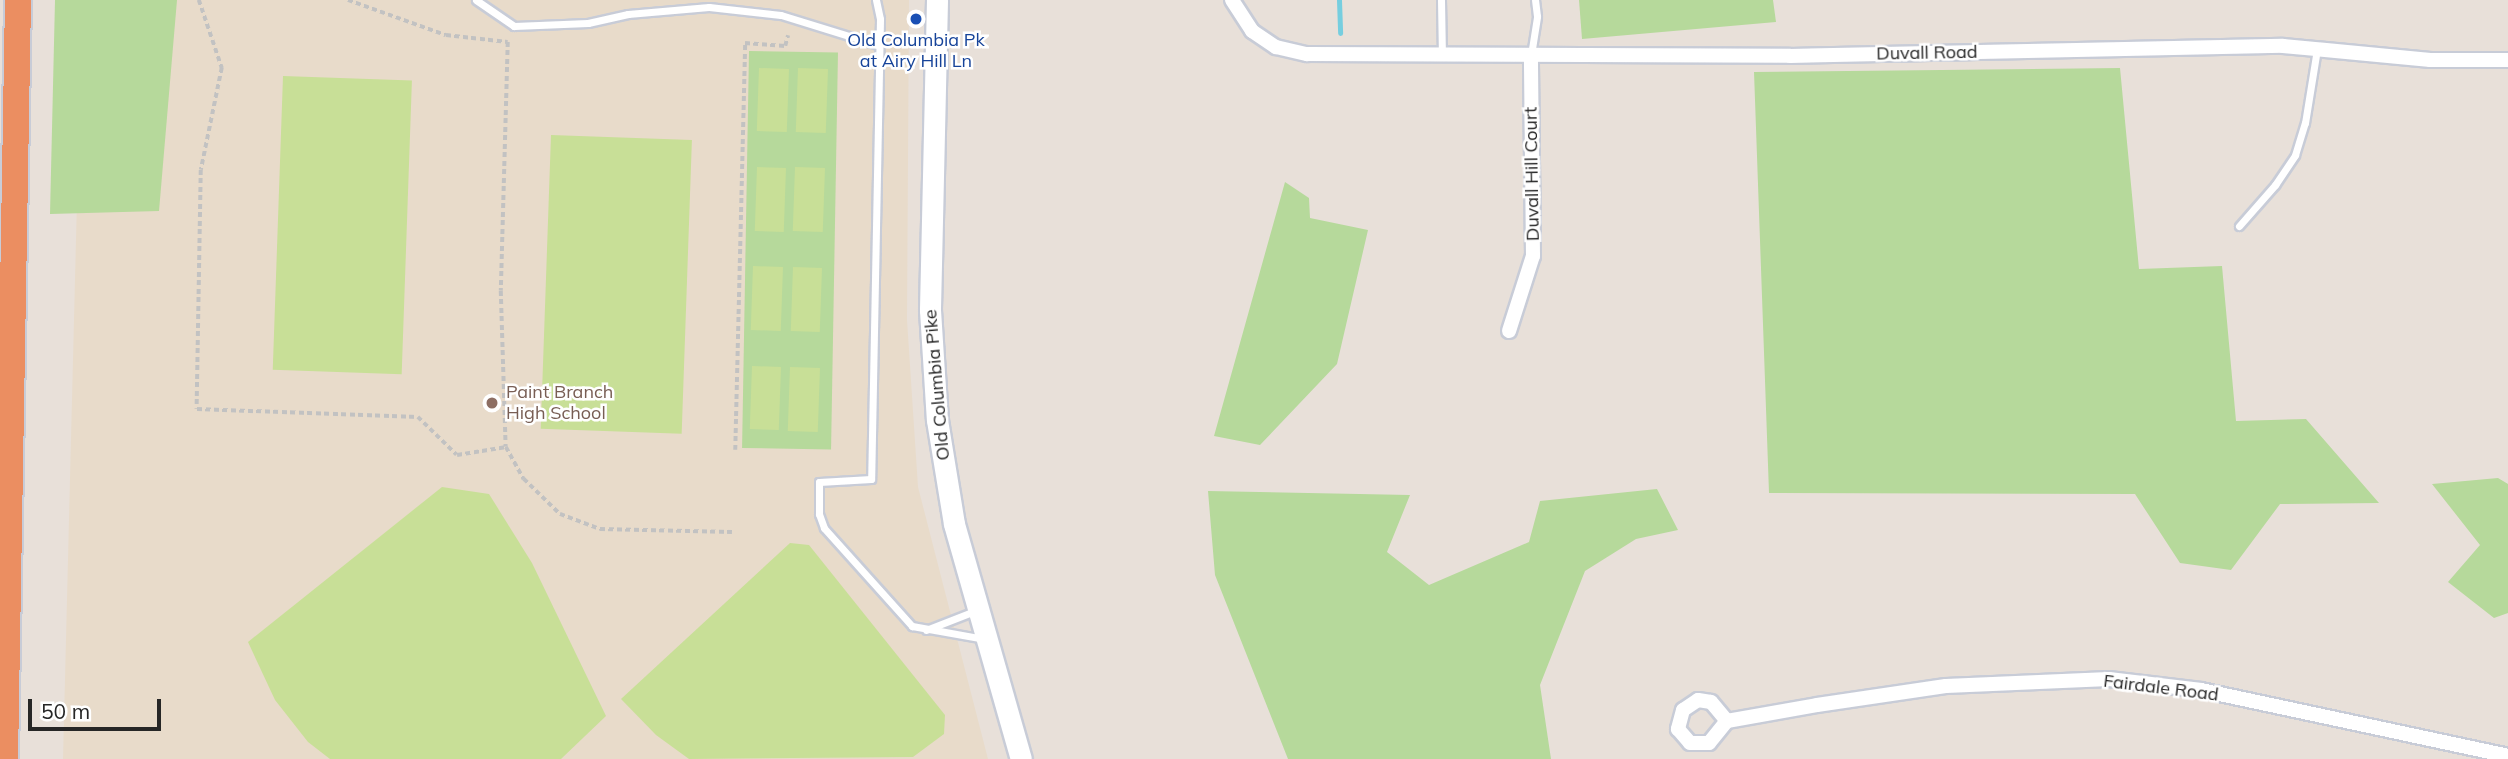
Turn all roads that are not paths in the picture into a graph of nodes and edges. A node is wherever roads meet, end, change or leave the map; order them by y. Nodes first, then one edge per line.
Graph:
1 (18, 0) edge
2 (476, 0) edge
3 (876, 0) edge
4 (937, 0) edge
5 (1232, 0) edge
6 (1441, 0) edge
7 (1535, 0) edge
8 (877, 45) junction
9 (2318, 48) junction
10 (1442, 55) junction
11 (1531, 56) junction
12 (2508, 60) edge
13 (2239, 226) dead end
14 (1509, 331) dead end
15 (977, 610) junction
16 (926, 631) junction
17 (985, 640) junction
18 (1727, 721) dead end
19 (2508, 756) edge
20 (5, 759) edge
21 (1021, 759) edge

1 - 20 highway
2 - 8 lane
3 - 8 lane
4 - 15 main road, Old Columbia Pike
5 - 10 street, Duvall Road
6 - 10 lane
7 - 11 lane
8 - 16 lane
9 - 11 street, Duvall Road
9 - 12 street, Duvall Road
9 - 13 lane
10 - 11 street, Duvall Road
11 - 14 street, Duvall Hill Court
15 - 16 lane
15 - 17 main road, Old Columbia Pike
16 - 17 lane
17 - 21 main road, Old Columbia Pike
18 - 19 street, Fairdale Road

